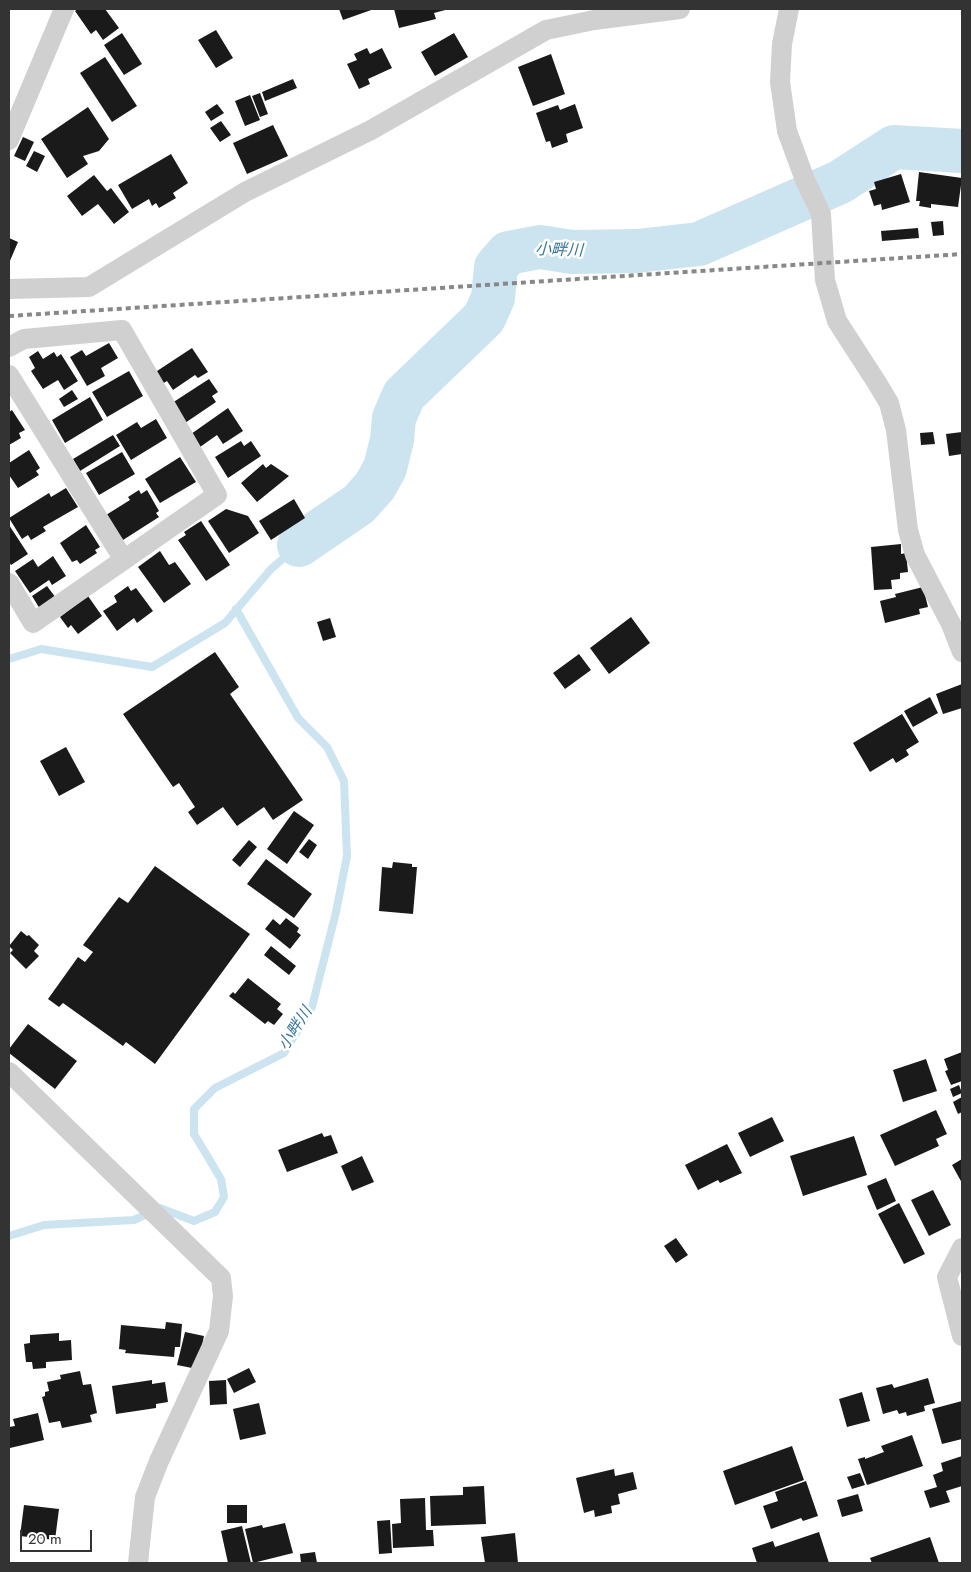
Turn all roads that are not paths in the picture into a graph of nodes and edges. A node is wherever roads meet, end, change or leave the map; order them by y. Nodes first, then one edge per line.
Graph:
1 (64, 9) edge
2 (680, 9) edge
3 (789, 9) edge
4 (9, 140) edge
5 (9, 289) edge
6 (9, 347) edge
7 (9, 375) edge
8 (124, 560) junction
9 (9, 583) edge
10 (962, 652) edge
11 (9, 1072) edge
12 (962, 1248) edge
13 (962, 1336) edge
14 (138, 1563) edge

1 - 4 street
2 - 5 street
3 - 10 street
6 - 8 street
7 - 8 street
8 - 9 street
11 - 14 street
12 - 13 street

